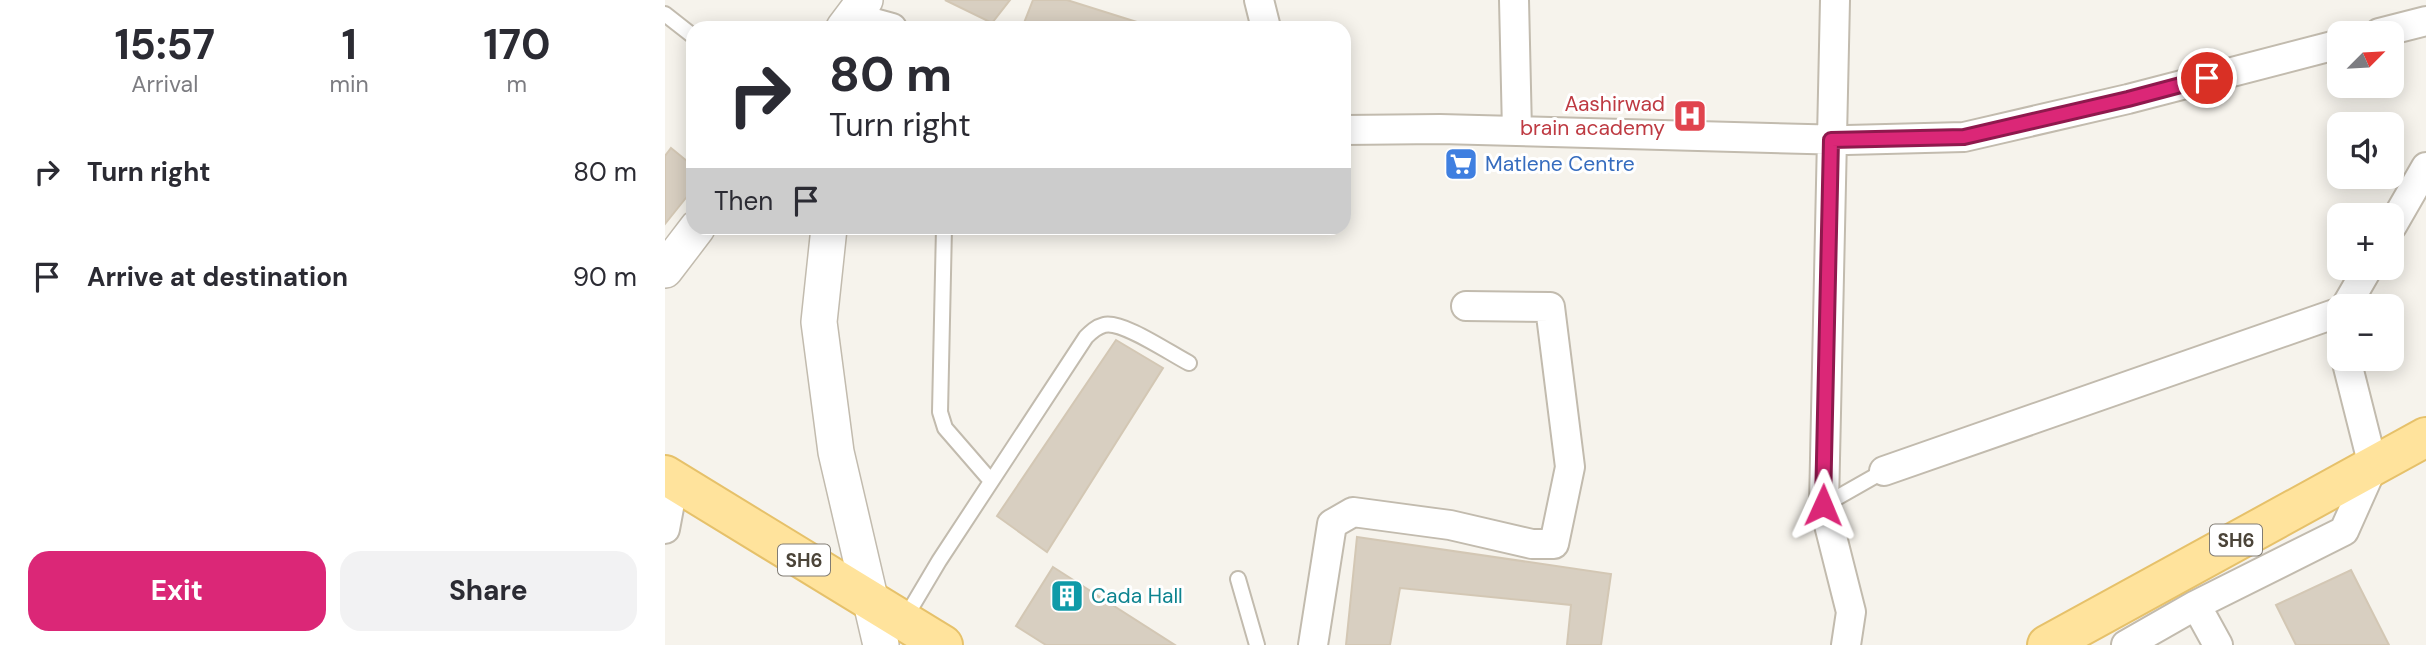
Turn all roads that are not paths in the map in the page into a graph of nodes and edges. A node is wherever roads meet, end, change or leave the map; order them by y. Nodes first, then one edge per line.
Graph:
1 (1259, 0) edge
2 (1514, 0) edge
3 (1835, 0) edge
4 (665, 14) edge
5 (1264, 21) edge
6 (2426, 21) edge
7 (2405, 26) edge
8 (686, 30) edge
9 (2327, 47) edge
10 (1351, 130) edge
11 (1517, 131) junction
12 (1831, 140) junction
13 (2426, 167) edge
14 (2404, 205) edge
15 (828, 235) edge
16 (944, 235) edge
17 (1466, 306) dead end
18 (2327, 318) edge
19 (1189, 363) dead end
20 (2349, 371) edge
21 (2426, 437) edge
22 (2373, 466) junction
23 (1884, 471) joint
24 (670, 478) edge
25 (991, 481) junction
26 (1823, 505) junction
27 (665, 528) edge
28 (1238, 579) dead end
29 (2196, 605) junction
30 (886, 623) edge
31 (943, 645) edge
32 (1257, 645) edge
33 (1313, 645) edge
34 (1846, 645) edge
35 (2047, 645) edge
36 (2126, 645) edge
37 (2218, 645) edge

1 - 5 street
2 - 11 street
3 - 12 street
4 - 8 lane
6 - 7 street
9 - 12 street
10 - 11 street
11 - 12 street
12 - 26 street
13 - 14 street
15 - 30 street
16 - 25 lane
17 - 33 street
18 - 23 street
19 - 25 lane
20 - 22 street
21 - 22 main road, SH6
22 - 29 street
22 - 35 main road, SH6
23 - 26 lane
24 - 27 street
24 - 30 main road, SH6
25 - 30 lane
26 - 34 street
28 - 32 lane
29 - 36 street
29 - 37 street
30 - 31 main road, SH6

